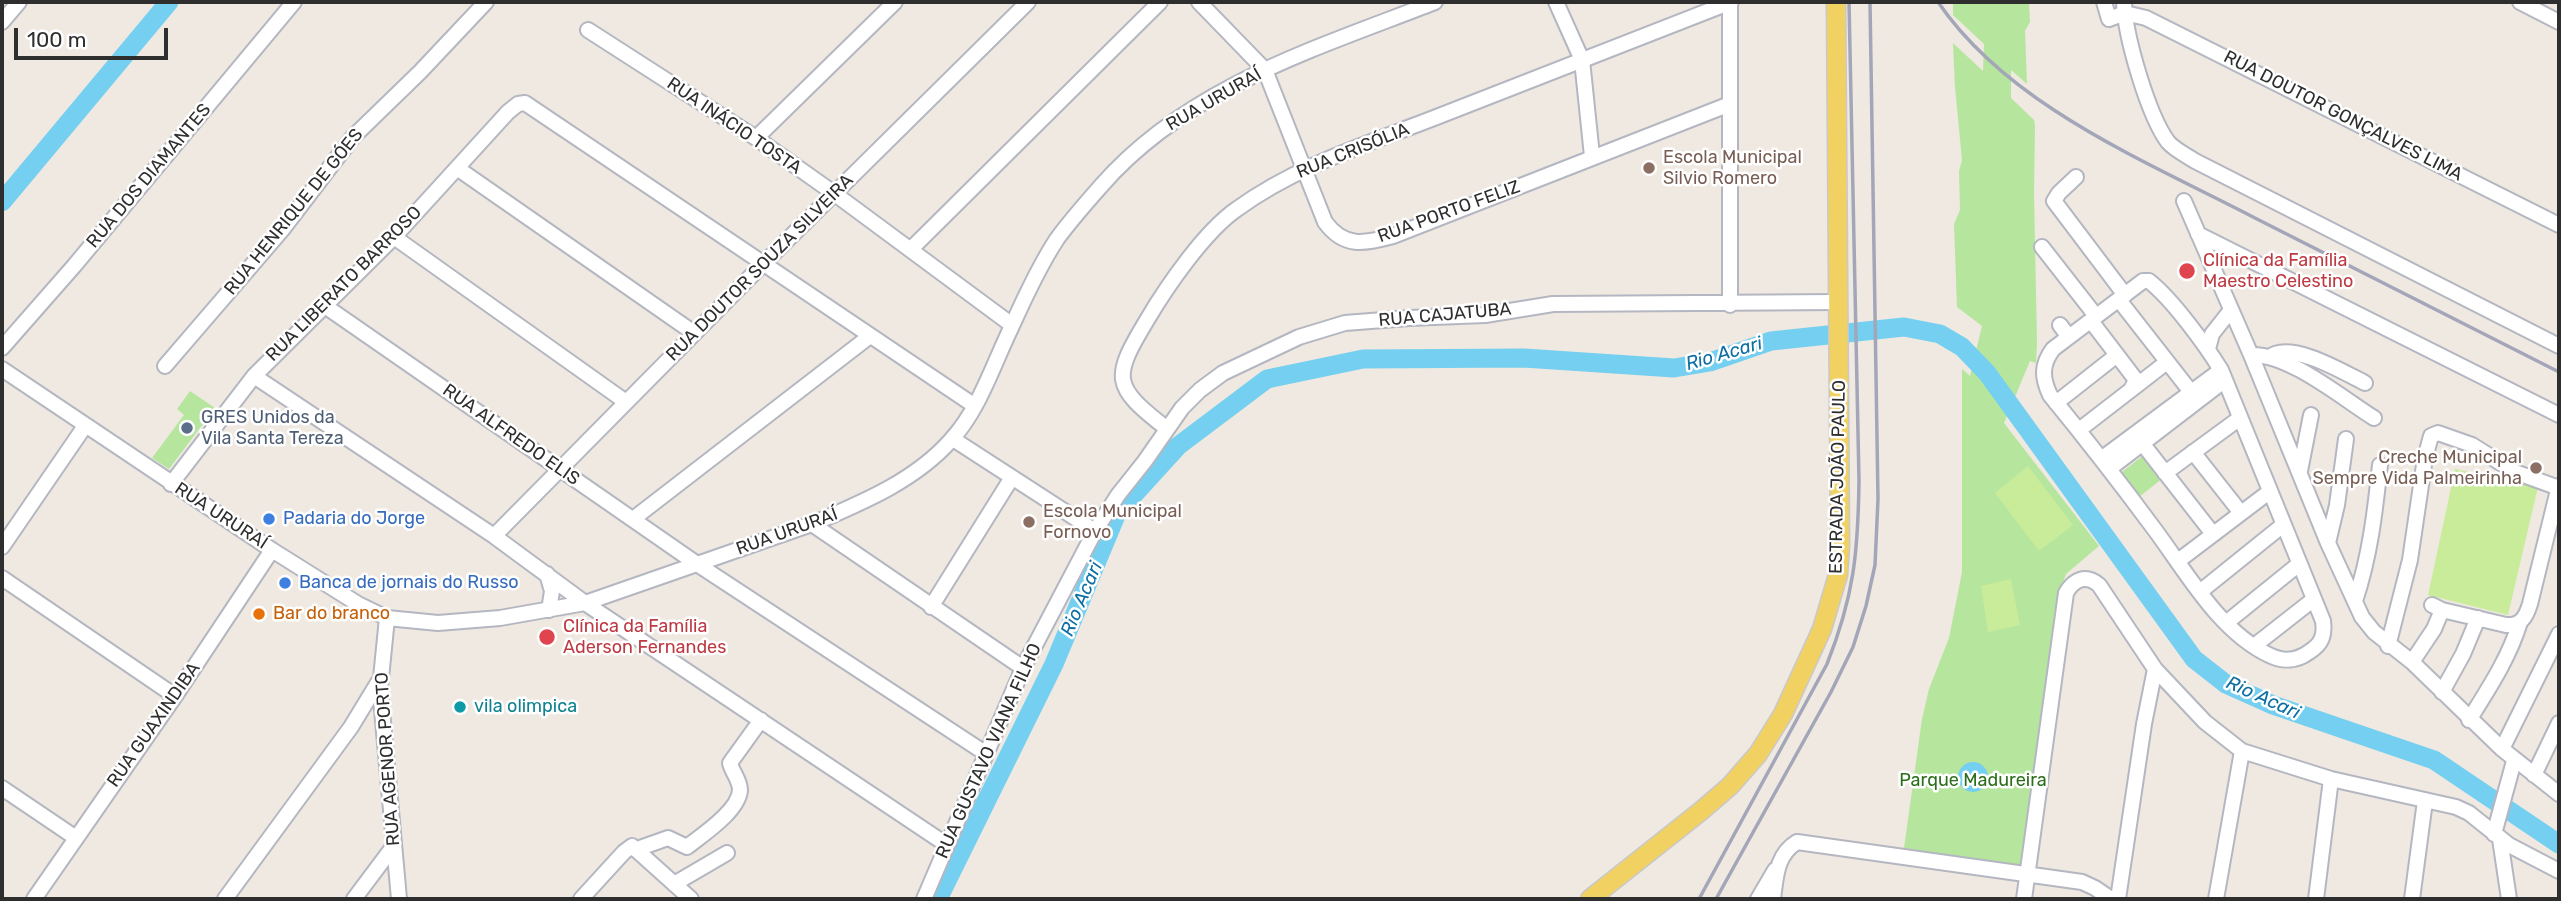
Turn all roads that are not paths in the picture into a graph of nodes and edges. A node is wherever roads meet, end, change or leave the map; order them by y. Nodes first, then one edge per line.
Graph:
1 (19, 2) edge
2 (295, 2) edge
3 (485, 2) edge
4 (895, 2) edge
5 (1028, 2) edge
6 (1160, 2) edge
7 (1199, 2) edge
8 (1435, 2) edge
9 (1556, 2) edge
10 (1731, 2) edge
11 (1836, 2) edge
12 (2104, 2) edge
13 (2520, 2) edge
14 (2124, 8) edge
15 (2, 22) edge
16 (2559, 22) edge
17 (588, 30) dead end
18 (1582, 60) junction
19 (1265, 70) junction
20 (1730, 104) junction
21 (756, 138) junction
22 (1592, 156) junction
23 (457, 167) junction
24 (1303, 169) junction
25 (2076, 177) dead end
26 (835, 194) junction
27 (2184, 201) dead end
28 (2559, 225) edge
29 (2198, 234) junction
30 (394, 237) junction
31 (2042, 247) dead end
32 (911, 249) junction
33 (763, 264) junction
34 (2122, 298) junction
35 (1730, 304) junction
36 (325, 306) junction
37 (1838, 307) junction
38 (2231, 310) junction
39 (2094, 318) junction
40 (2060, 324) dead end
41 (1012, 325) junction
42 (694, 333) junction
43 (870, 336) junction
44 (2069, 337) junction
45 (2559, 346) edge
46 (2, 348) edge
47 (2208, 349) junction
48 (2118, 355) junction
49 (2251, 355) junction
50 (2270, 356) junction
51 (2167, 362) junction
52 (165, 366) dead end
53 (2, 369) edge
54 (2223, 375) junction
55 (254, 376) junction
56 (2365, 383) dead end
57 (2133, 387) junction
58 (2191, 392) junction
59 (626, 402) junction
60 (2056, 403) junction
61 (975, 406) junction
62 (2311, 415) dead end
63 (2559, 415) edge
64 (2240, 418) junction
65 (2374, 418) dead end
66 (85, 426) junction
67 (1166, 428) junction
68 (2079, 430) junction
69 (953, 439) junction
70 (2346, 439) dead end
71 (2142, 443) junction
72 (2193, 452) junction
73 (1145, 461) joint
74 (2105, 464) junction
75 (2380, 465) dead end
76 (560, 469) junction
77 (2300, 471) junction
78 (2165, 473) junction
79 (1011, 479) junction
80 (171, 484) junction
81 (2559, 487) edge
82 (2269, 492) junction
83 (2241, 513) junction
84 (633, 519) junction
85 (812, 524) junction
86 (2283, 525) junction
87 (1095, 531) junction
88 (2213, 534) junction
89 (494, 536) junction
90 (2328, 543) junction
91 (2, 547) edge
92 (272, 550) junction
93 (2178, 561) junction
94 (697, 564) junction
95 (2299, 564) junction
96 (547, 574) junction
97 (2, 579) edge
98 (2201, 591) junction
99 (2314, 599) junction
100 (2355, 601) junction
101 (585, 603) junction
102 (931, 607) junction
103 (549, 610) junction
104 (387, 618) junction
105 (2478, 618) junction
106 (2520, 622) junction
107 (2225, 623) junction
108 (2559, 634) edge
109 (2254, 646) junction
110 (2388, 646) junction
111 (2412, 662) junction
112 (1023, 668) junction
113 (2155, 668) junction
114 (380, 680) junction
115 (2442, 692) junction
116 (175, 696) junction
117 (761, 720) junction
118 (2469, 720) junction
119 (2559, 723) edge
120 (2502, 749) junction
121 (2242, 751) junction
122 (985, 753) junction
123 (2514, 761) junction
124 (2534, 775) junction
125 (2331, 779) junction
126 (2, 788) edge
127 (2559, 794) edge
128 (2425, 801) junction
129 (2497, 832) junction
130 (76, 838) junction
131 (947, 845) junction
132 (393, 847) junction
133 (637, 849) junction
134 (727, 853) dead end
135 (1778, 864) junction
136 (2559, 872) edge
137 (2027, 876) junction
138 (674, 884) junction
139 (34, 899) edge
140 (225, 899) edge
141 (354, 899) edge
142 (399, 899) edge
143 (581, 899) edge
144 (691, 899) edge
145 (924, 899) edge
146 (1590, 899) edge
147 (1758, 899) edge
148 (1773, 899) edge
149 (2024, 899) edge
150 (2111, 899) edge
151 (2118, 899) edge
152 (2216, 899) edge
153 (2316, 899) edge
154 (2412, 899) edge
155 (2510, 899) edge

1 - 15 street
2 - 46 street, RUA DOS DIAMANTES
3 - 52 street, RUA HENRIQUE DE GÓES
4 - 21 street
5 - 26 street, RUA DOUTOR SOUZA SILVEIRA
6 - 32 street
7 - 19 street
8 - 19 street, RUA URURAÍ
9 - 18 street
10 - 18 street, RUA CRISÓLIA
10 - 20 street
11 - 37 main road, ESTRADA JOÃO PAULO
12 - 14 street, RUA DOUTOR GONÇALVES LIMA
13 - 16 street
14 - 28 street, RUA DOUTOR GONÇALVES LIMA
14 - 45 street
17 - 21 street, RUA INÁCIO TOSTA
18 - 22 street
18 - 24 street, RUA CRISÓLIA
19 - 24 street, RUA PORTO FELIZ
19 - 41 street, RUA URURAÍ
20 - 22 street, RUA PORTO FELIZ
20 - 35 street
21 - 26 street, RUA INÁCIO TOSTA
22 - 24 street, RUA PORTO FELIZ
23 - 30 street, RUA LIBERATO BARROSO
23 - 33 street, RUA LIBERATO BARROSO
23 - 42 street
24 - 67 street, RUA CRISÓLIA
25 - 34 street
26 - 32 street, RUA INÁCIO TOSTA
26 - 33 street, RUA DOUTOR SOUZA SILVEIRA
27 - 29 street
29 - 38 street
29 - 63 street
30 - 36 street, RUA LIBERATO BARROSO
30 - 59 street
31 - 39 street
32 - 41 street, RUA INÁCIO TOSTA
33 - 42 street, RUA DOUTOR SOUZA SILVEIRA
33 - 43 street
34 - 39 street
34 - 47 street
34 - 51 street
35 - 37 street, RUA CAJATUBA
35 - 67 street, RUA CAJATUBA
36 - 55 street, RUA LIBERATO BARROSO
36 - 76 street, RUA ALFREDO ELIS
37 - 146 main road, ESTRADA JOÃO PAULO
38 - 47 street
38 - 49 street
39 - 44 street
39 - 48 street
40 - 44 street
41 - 61 street, RUA URURAÍ
42 - 59 street, RUA DOUTOR SOUZA SILVEIRA
43 - 61 street
43 - 84 street
44 - 60 street
47 - 54 street
48 - 57 street
48 - 60 street
49 - 50 street
49 - 77 street
50 - 56 street
50 - 65 street
51 - 57 street
51 - 58 street
53 - 66 street, RUA URURAÍ
54 - 58 street
54 - 64 street
54 - 71 street
55 - 80 street, RUA LIBERATO BARROSO
55 - 89 street
57 - 68 street
58 - 74 street
59 - 76 street, RUA DOUTOR SOUZA SILVEIRA
60 - 68 street
61 - 69 street, RUA URURAÍ
62 - 77 street
64 - 72 street
64 - 82 street
66 - 80 street, RUA URURAÍ
66 - 91 street
67 - 73 street, RUA CAJATUBA
68 - 74 street
69 - 79 street
69 - 85 street, RUA URURAÍ
70 - 90 street
71 - 74 street
71 - 78 street
72 - 78 street
72 - 83 street
73 - 87 street, RUA GUSTAVO VIANA FILHO
74 - 93 street
75 - 100 street
76 - 84 street, RUA ALFREDO ELIS
76 - 89 street, RUA DOUTOR SOUZA SILVEIRA
77 - 90 street
78 - 88 street
79 - 87 street
79 - 102 street
80 - 92 street, RUA URURAÍ
81 - 106 street
81 - 110 street
82 - 83 street
82 - 86 street
83 - 88 street
84 - 94 street, RUA ALFREDO ELIS
85 - 94 street, RUA URURAÍ
85 - 102 street
86 - 95 street
86 - 98 street
87 - 112 street, RUA GUSTAVO VIANA FILHO
88 - 93 street
89 - 96 street
90 - 100 street
92 - 104 street, RUA URURAÍ
92 - 116 street, RUA GUAXINDIBA
93 - 98 street
94 - 101 street, RUA URURAÍ
94 - 122 street, RUA ALFREDO ELIS
95 - 99 street
95 - 107 street
96 - 101 street
96 - 103 street
97 - 116 street
98 - 107 street
99 - 109 street
99 - 109 street
100 - 110 street
101 - 103 street, RUA URURAÍ
101 - 117 street
102 - 112 street
103 - 104 street, RUA URURAÍ
104 - 114 street, RUA AGENOR PORTO
105 - 106 street
105 - 111 street
105 - 115 street
106 - 118 street
107 - 109 street
108 - 120 street
110 - 111 street
111 - 115 street
112 - 122 street, RUA GUSTAVO VIANA FILHO
113 - 121 street
113 - 137 street
113 - 151 street
114 - 132 street, RUA AGENOR PORTO
114 - 140 street
115 - 118 street
116 - 130 street, RUA GUAXINDIBA
117 - 131 street
117 - 133 street
118 - 120 street
119 - 124 street
120 - 123 street
121 - 125 street
121 - 152 street
122 - 131 street, RUA GUSTAVO VIANA FILHO
123 - 124 street
123 - 129 street
124 - 127 street
125 - 128 street
125 - 153 street
126 - 130 street
128 - 129 street
128 - 154 street
129 - 136 street
129 - 155 street
130 - 139 street, RUA GUAXINDIBA
131 - 145 street, RUA GUSTAVO VIANA FILHO
132 - 141 street
132 - 142 street, RUA AGENOR PORTO
133 - 138 street
133 - 143 street
134 - 138 street
135 - 137 street
135 - 147 street
135 - 148 street
137 - 149 street
137 - 150 street
138 - 144 street

